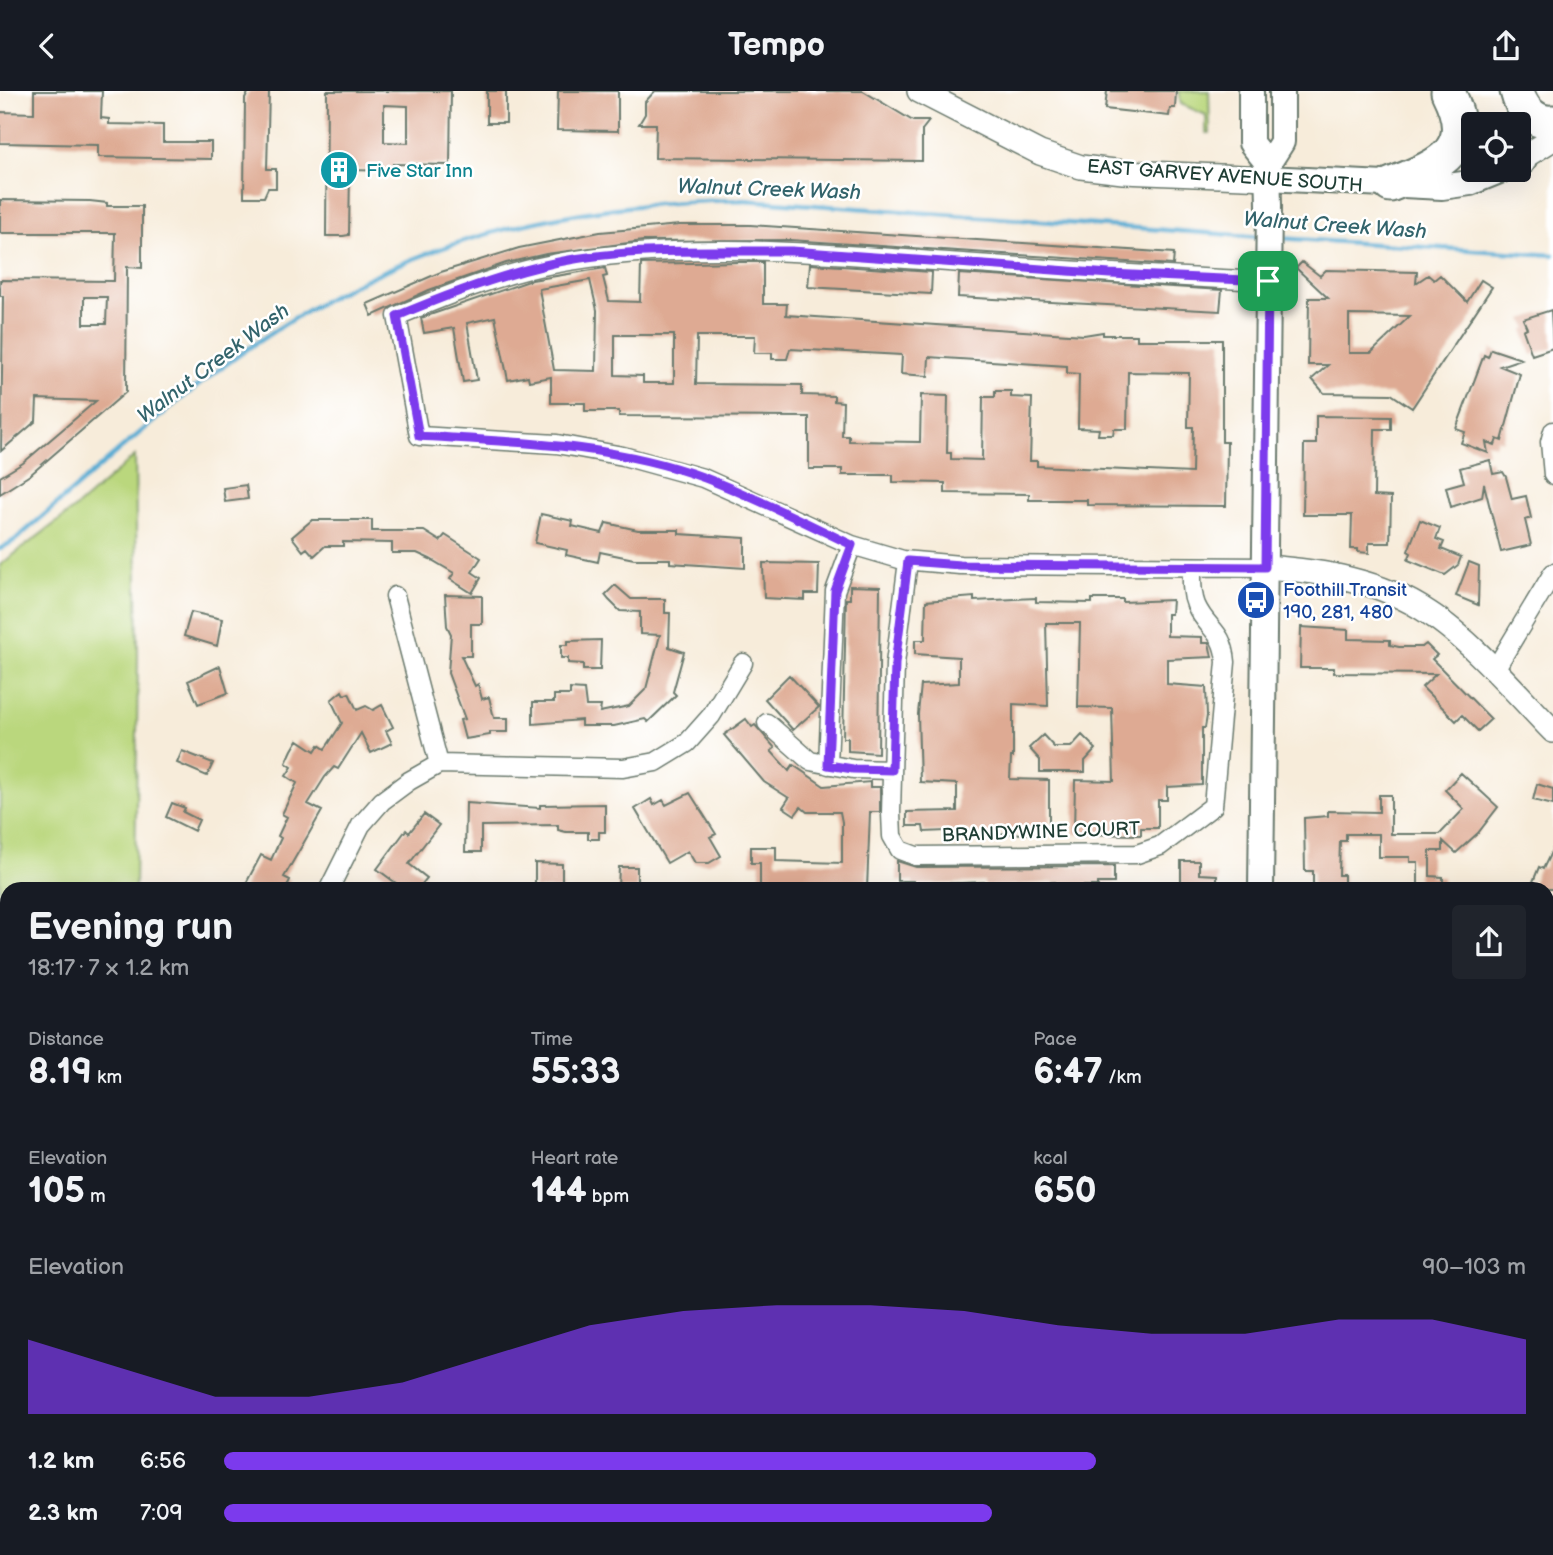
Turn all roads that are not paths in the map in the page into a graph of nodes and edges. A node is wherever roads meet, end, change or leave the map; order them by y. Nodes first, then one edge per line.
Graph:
1 (919, 91) edge
2 (1251, 91) edge
3 (1282, 91) edge
4 (1511, 91) edge
5 (1517, 91) edge
6 (1446, 92) edge
7 (1474, 112) edge
8 (1510, 112) edge
9 (1553, 122) edge
10 (1553, 139) edge
11 (1531, 152) edge
12 (1268, 171) junction
13 (1472, 182) edge
14 (1390, 185) junction
15 (1268, 281) junction
16 (1553, 431) edge
17 (1553, 475) edge
18 (852, 545) junction
19 (908, 561) junction
20 (1192, 567) junction
21 (1265, 567) junction
22 (1553, 573) edge
23 (394, 596) dead end
24 (743, 663) dead end
25 (1494, 671) junction
26 (767, 723) dead end
27 (1553, 731) edge
28 (439, 764) junction
29 (828, 765) junction
30 (892, 770) junction
31 (332, 882) edge
32 (1261, 882) edge

1 - 12 street, EAST GARVEY AVENUE SOUTH
2 - 12 main road
3 - 12 main road
4 - 8 highway
5 - 9 highway
6 - 7 highway
6 - 14 highway
10 - 11 street
12 - 14 main road, EAST GARVEY AVENUE SOUTH
12 - 15 main road
13 - 14 main road, EAST GARVEY AVENUE SOUTH
15 - 18 street
15 - 21 main road
16 - 17 street
18 - 19 street
18 - 29 street
19 - 20 street
19 - 30 street, BRANDYWINE COURT
20 - 21 street
20 - 30 street, BRANDYWINE COURT
21 - 25 street
21 - 32 main road
22 - 25 street
23 - 28 street
24 - 28 street
25 - 27 street
26 - 29 street
28 - 31 street
29 - 30 street

